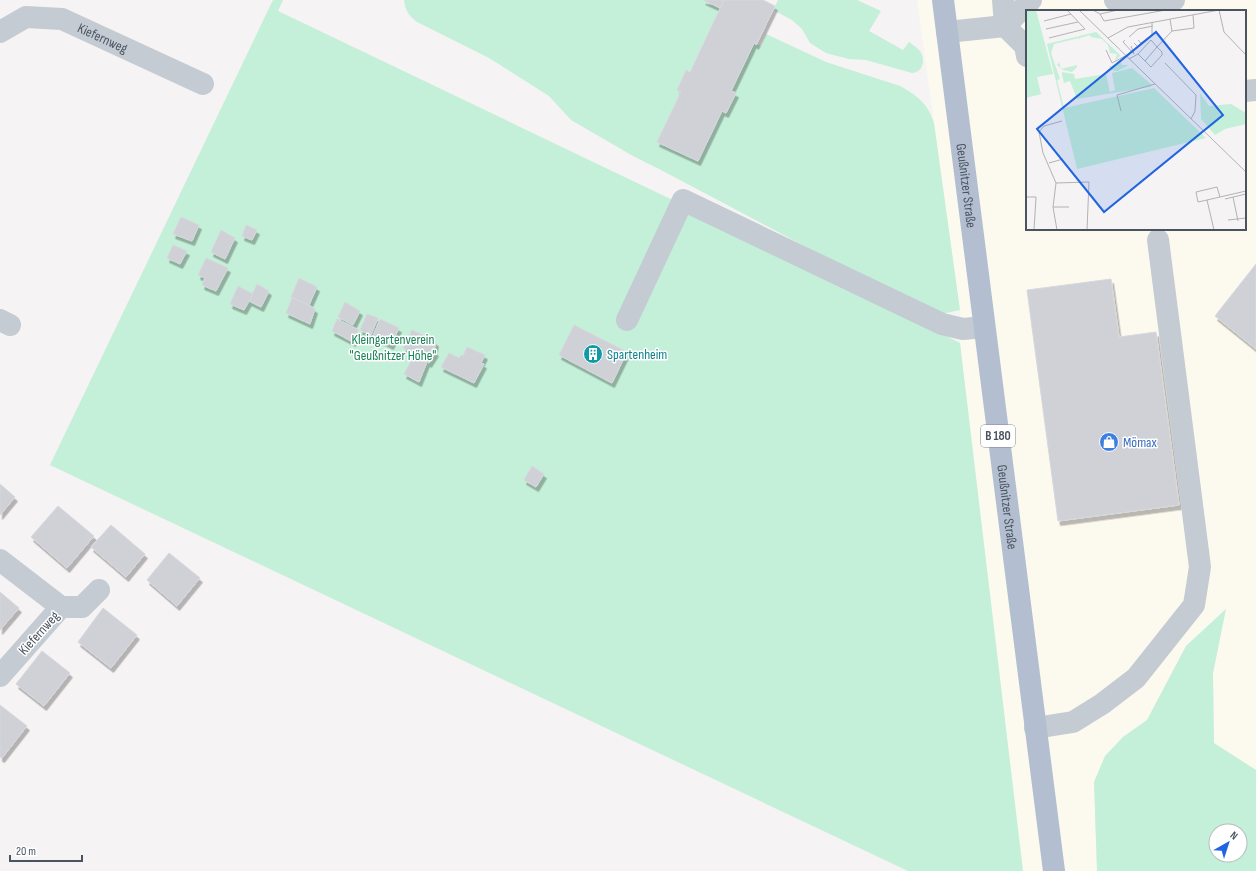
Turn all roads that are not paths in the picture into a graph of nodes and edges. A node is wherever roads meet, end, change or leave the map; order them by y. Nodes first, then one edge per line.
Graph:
1 (943, 0) edge
2 (1003, 0) edge
3 (1035, 0) edge
4 (1115, 0) edge
5 (1174, 0) edge
6 (1005, 26) junction
7 (0, 32) edge
8 (947, 32) junction
9 (1026, 48) edge
10 (203, 84) dead end
11 (1256, 90) edge
12 (1246, 91) edge
13 (1158, 240) dead end
14 (627, 320) dead end
15 (984, 326) junction
16 (0, 560) edge
17 (99, 590) dead end
18 (61, 607) junction
19 (0, 676) edge
20 (1035, 728) junction
21 (1054, 871) edge

1 - 8 main road, Geußnitzer Straße / B 180
2 - 6 street
3 - 6 street
4 - 5 street
6 - 8 street
6 - 9 street
7 - 10 street, Kiefernweg
8 - 15 main road, Geußnitzer Straße / B 180
11 - 12 street
13 - 20 street
14 - 15 street
15 - 20 main road, Geußnitzer Straße / B 180
16 - 18 street, Kiefernweg
17 - 18 street, Kiefernweg
18 - 19 street, Kiefernweg
20 - 21 main road, Geußnitzer Straße / B 180

